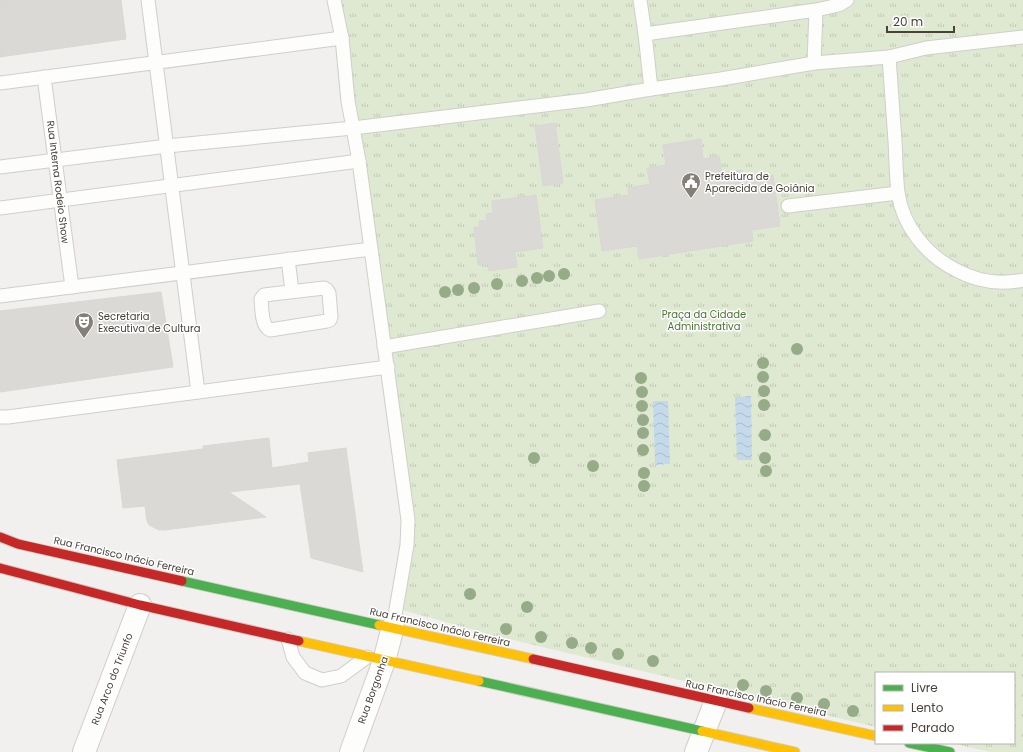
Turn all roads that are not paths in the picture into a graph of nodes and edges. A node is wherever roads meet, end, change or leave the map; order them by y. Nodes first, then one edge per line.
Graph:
1 (148, 0) edge
2 (334, 0) edge
3 (640, 0) edge
4 (846, 0) edge
5 (816, 10) junction
6 (646, 34) junction
7 (1023, 37) edge
8 (342, 38) junction
9 (889, 56) junction
10 (156, 62) junction
11 (814, 63) junction
12 (44, 77) junction
13 (0, 83) edge
14 (651, 89) junction
15 (353, 128) junction
16 (167, 146) junction
17 (55, 160) junction
18 (359, 161) junction
19 (0, 167) edge
20 (172, 185) junction
21 (898, 194) junction
22 (60, 200) junction
23 (788, 206) dead end
24 (0, 208) edge
25 (371, 249) junction
26 (288, 260) junction
27 (183, 273) junction
28 (1023, 280) edge
29 (72, 286) junction
30 (292, 291) junction
31 (0, 296) edge
32 (599, 311) dead end
33 (384, 347) junction
34 (388, 367) junction
35 (198, 392) junction
36 (0, 417) edge
37 (0, 538) edge
38 (0, 568) edge
39 (140, 605) junction
40 (393, 627) junction
41 (288, 639) junction
42 (376, 659) junction
43 (716, 701) junction
44 (704, 731) junction
45 (875, 736) edge
46 (914, 744) edge
47 (84, 752) edge
48 (351, 752) edge
49 (696, 752) edge
50 (795, 752) edge
51 (950, 752) edge

1 - 10 lane
2 - 8 lane
3 - 6 lane
4 - 5 lane
5 - 6 lane
5 - 11 lane
6 - 14 lane
7 - 9 lane
8 - 10 lane
8 - 15 lane
9 - 11 lane
9 - 21 lane
10 - 12 lane
10 - 16 lane
11 - 14 lane
12 - 13 lane
12 - 17 lane, Rua Interna Rodeio Show
14 - 15 lane
15 - 16 lane
15 - 18 lane
16 - 17 lane
16 - 20 lane
17 - 19 lane
17 - 22 lane, Rua Interna Rodeio Show
18 - 20 lane
18 - 25 lane
20 - 22 lane
20 - 27 lane
21 - 23 lane
21 - 28 lane
22 - 24 lane
22 - 29 lane, Rua Interna Rodeio Show
25 - 26 lane
25 - 33 lane
26 - 27 lane
26 - 30 lane
27 - 29 lane
27 - 35 lane
29 - 31 lane
30 - 30 lane
32 - 33 lane
33 - 34 lane
34 - 35 lane
34 - 40 lane
35 - 36 lane
37 - 40 street, Rua Francisco Inácio Ferreira
38 - 39 street
39 - 41 street
39 - 47 street, Rua Arco do Triunfo
40 - 42 street, Rua Borgonha
40 - 43 street, Rua Francisco Inácio Ferreira
41 - 42 street
41 - 42 lane
42 - 44 street
42 - 48 street, Rua Borgonha
43 - 44 street
43 - 45 street, Rua Francisco Inácio Ferreira
44 - 49 street
44 - 50 street
46 - 51 street

